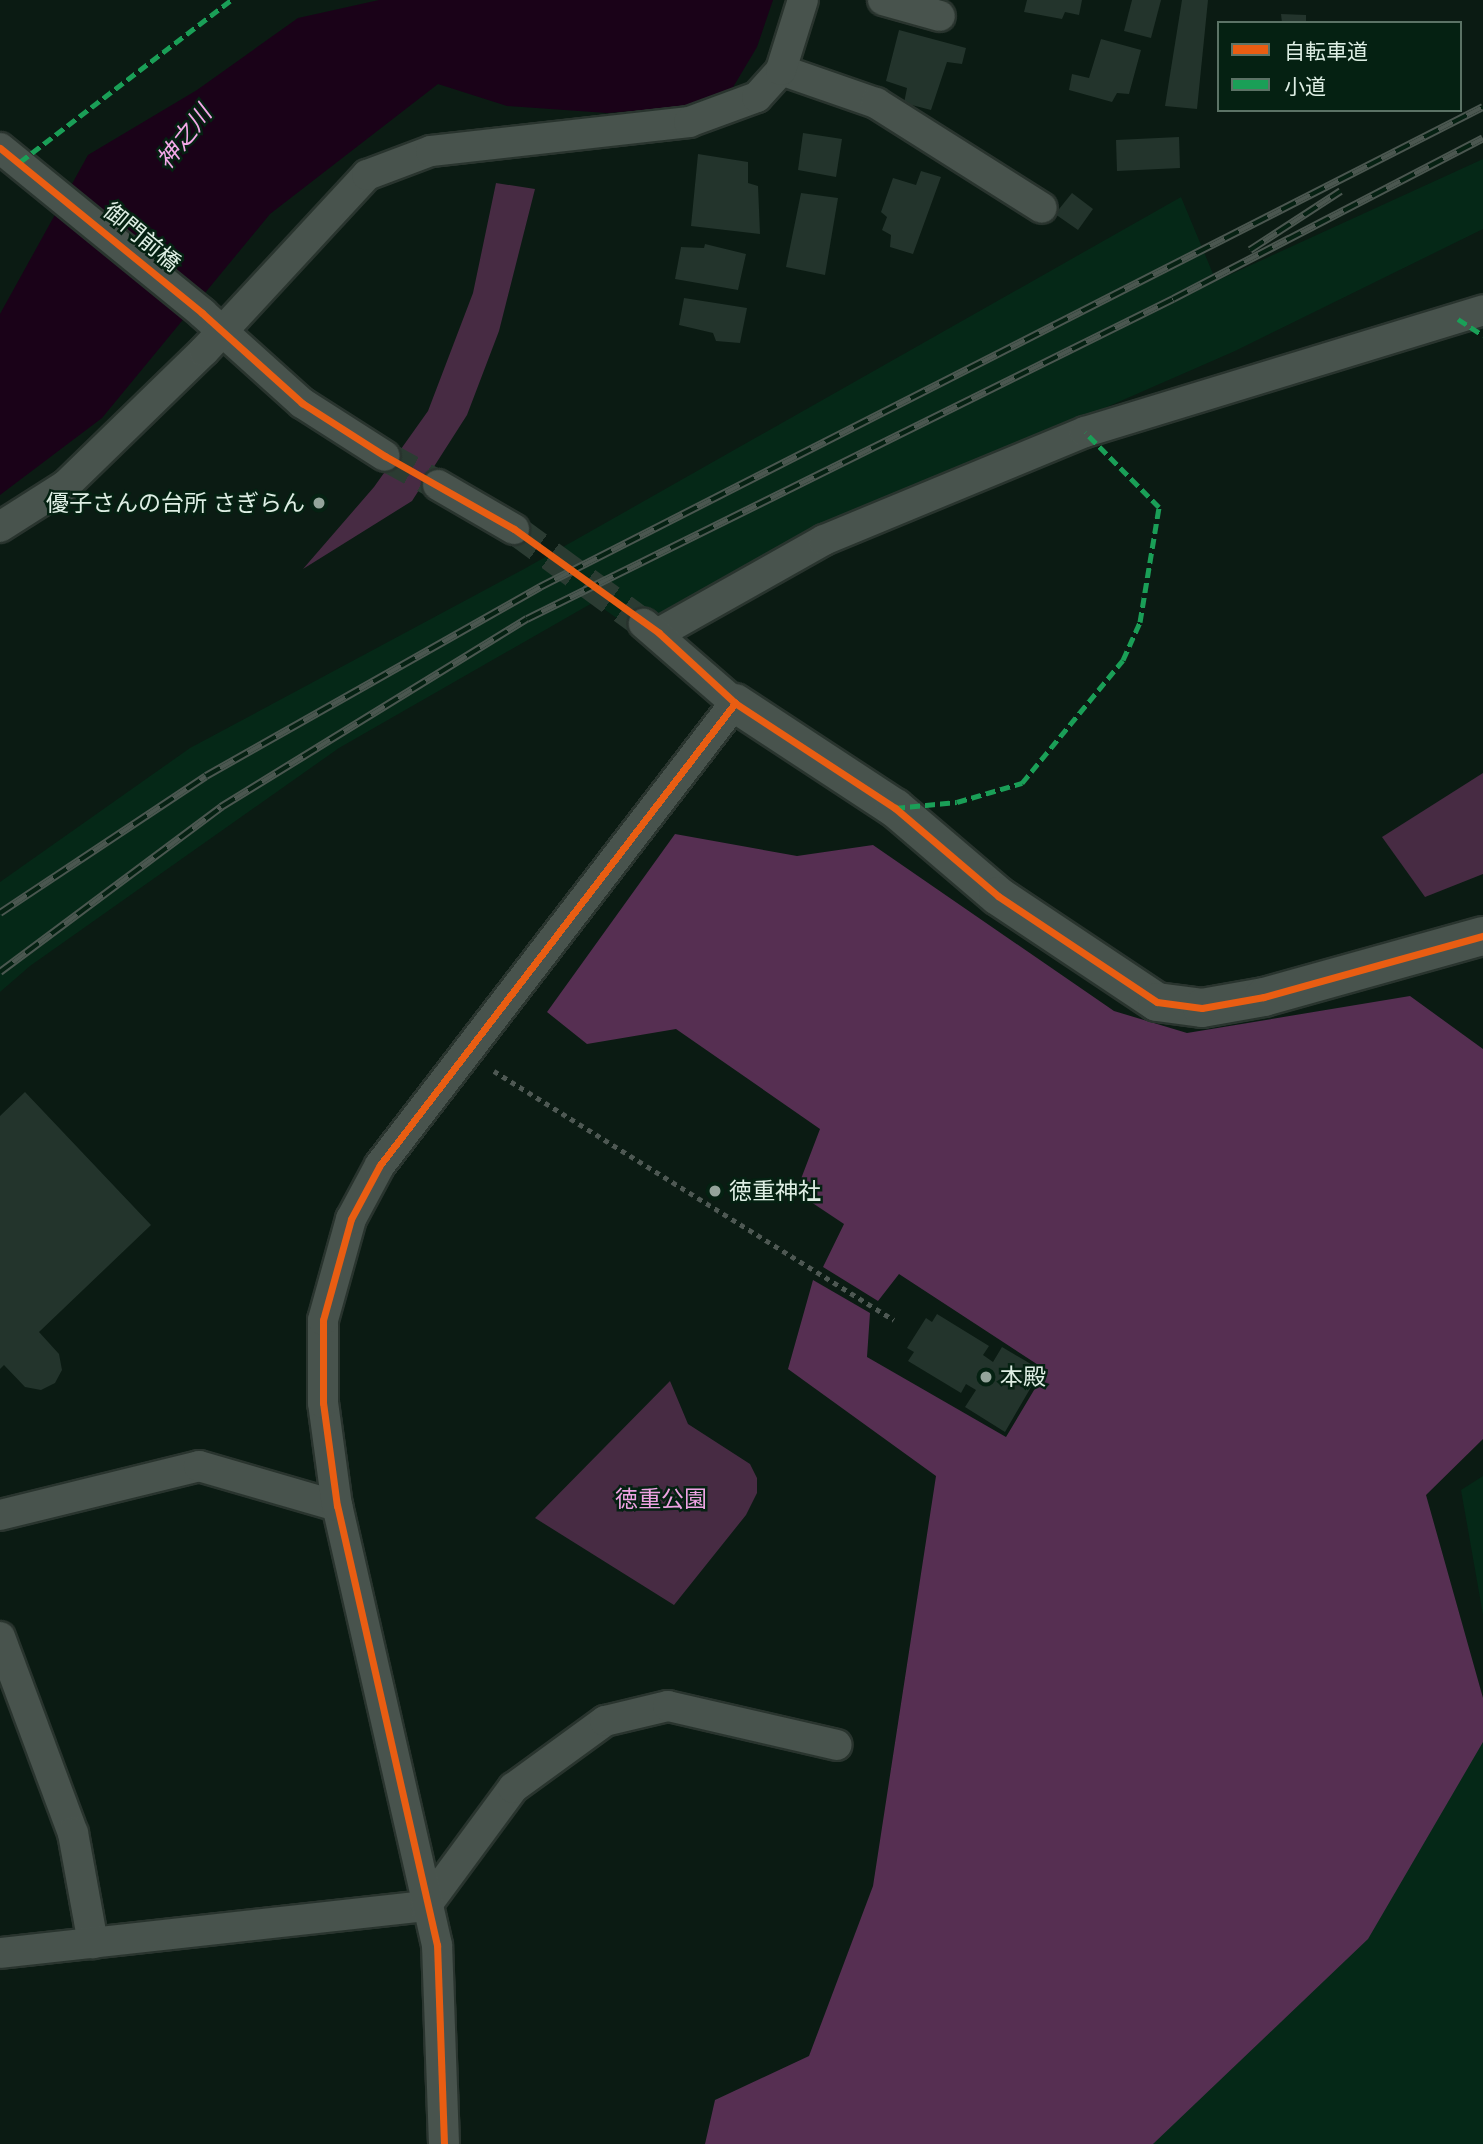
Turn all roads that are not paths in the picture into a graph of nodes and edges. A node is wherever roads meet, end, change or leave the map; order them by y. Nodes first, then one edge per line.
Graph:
1 (803, 0) edge
2 (883, 0) edge
3 (940, 16) dead end
4 (781, 70) junction
5 (0, 148) edge
6 (1042, 208) dead end
7 (1483, 310) edge
8 (213, 322) junction
9 (385, 456) tunnel mouth
10 (438, 485) tunnel mouth
11 (0, 527) edge
12 (514, 529) tunnel mouth
13 (735, 703) junction
14 (1483, 936) edge
15 (337, 1506) junction
16 (0, 1516) edge
17 (0, 1637) edge
18 (837, 1745) dead end
19 (426, 1906) junction
20 (93, 1943) junction
21 (0, 1953) edge
22 (444, 2144) edge

1 - 4 street
2 - 3 street
4 - 6 street
4 - 8 street
5 - 8 street, 御門前橋
7 - 13 street
8 - 9 street, 御門前橋
8 - 11 street
10 - 12 street
13 - 14 street
13 - 15 street
15 - 16 street
15 - 19 street
17 - 20 street
18 - 19 street
19 - 20 street
19 - 22 street
20 - 21 street

